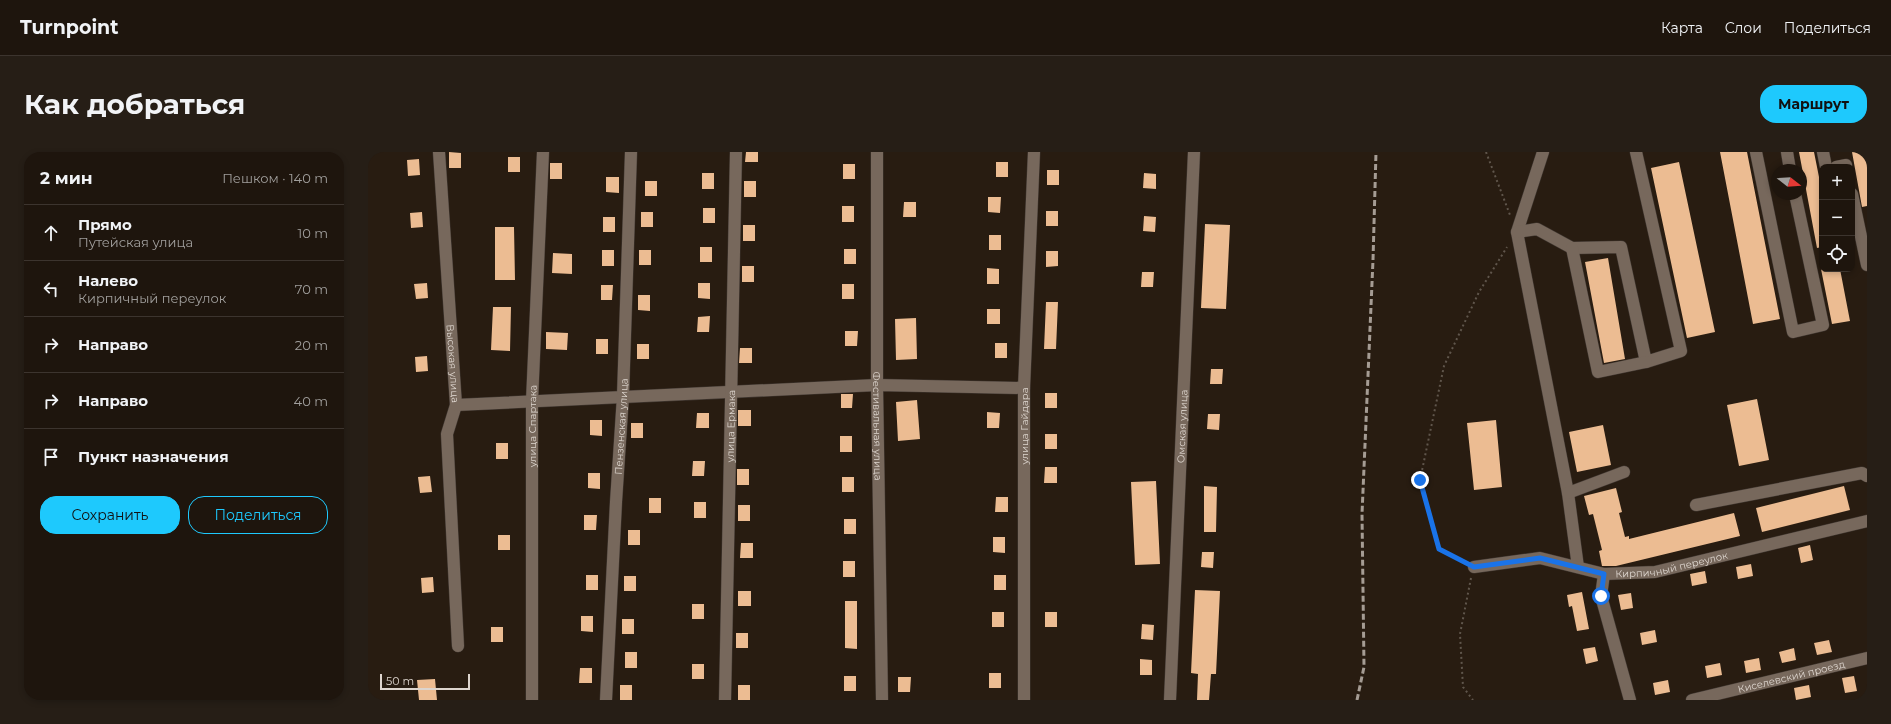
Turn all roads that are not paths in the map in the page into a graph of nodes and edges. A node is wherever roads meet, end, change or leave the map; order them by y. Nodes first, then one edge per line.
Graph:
1 (439, 152) edge
2 (543, 152) edge
3 (631, 152) edge
4 (736, 152) edge
5 (877, 152) edge
6 (1034, 152) edge
7 (1194, 152) edge
8 (1543, 152) edge
9 (1636, 152) edge
10 (1756, 152) edge
11 (1787, 152) edge
12 (1823, 152) edge
13 (1789, 164) edge
14 (1825, 164) edge
15 (1796, 200) edge
16 (1853, 200) edge
17 (1517, 232) junction
18 (1572, 248) junction
19 (1867, 265) edge
20 (1646, 362) junction
21 (878, 385) junction
22 (1024, 388) junction
23 (730, 391) junction
24 (623, 396) junction
25 (532, 401) junction
26 (456, 405) junction
27 (1624, 472) dead end
28 (1867, 476) edge
29 (1568, 493) junction
30 (1696, 505) dead end
31 (1867, 521) edge
32 (1474, 567) road end
33 (1578, 567) junction
34 (1604, 574) junction
35 (458, 646) dead end
36 (1867, 658) edge
37 (532, 700) edge
38 (606, 700) edge
39 (725, 700) edge
40 (882, 700) edge
41 (1024, 700) edge
42 (1170, 700) edge
43 (1630, 700) edge
44 (1692, 700) edge

1 - 26 street, Высокая улица
2 - 25 street, улица Спартака
3 - 24 street, Пензенская улица
4 - 23 street, улица Ермака
5 - 21 street, Фестивальная улица
6 - 22 street, улица Гайдара
7 - 42 street, Омская улица
8 - 17 street
9 - 20 street
10 - 15 street
11 - 13 street
12 - 14 street
16 - 19 street
17 - 18 street
17 - 29 street
18 - 20 street
18 - 20 street
21 - 22 street
21 - 23 street
21 - 40 street, Фестивальная улица
22 - 41 street, улица Гайдара
23 - 24 street
23 - 39 street, улица Ермака
24 - 25 street
24 - 38 street, Пензенская улица
25 - 26 street
25 - 37 street, улица Спартака
26 - 35 street, Высокая улица
27 - 29 street
28 - 30 street
29 - 33 street
31 - 34 street, Кирпичный переулок
32 - 33 street, Кирпичный переулок
33 - 34 street, Кирпичный переулок
34 - 43 street
36 - 44 street, Киселевский проезд

